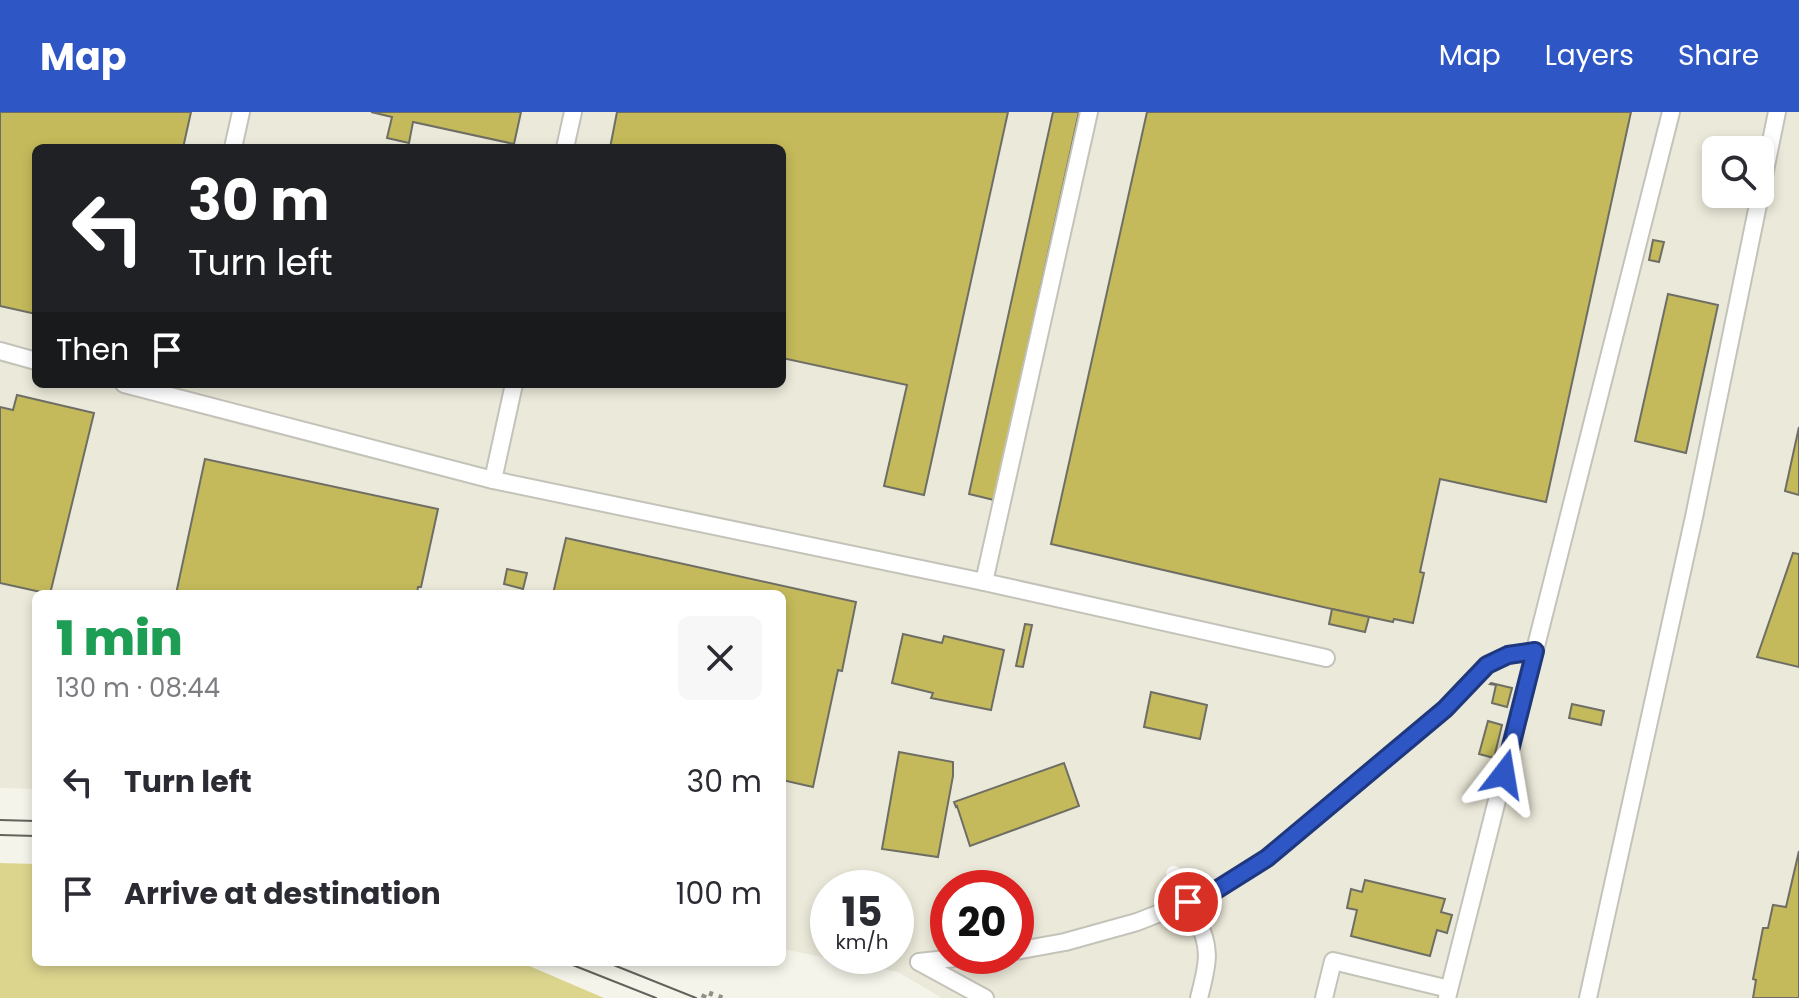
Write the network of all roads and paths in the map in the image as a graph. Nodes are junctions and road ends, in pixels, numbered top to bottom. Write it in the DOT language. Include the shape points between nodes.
graph roads {
  1 [pos="241,112"];
  2 [pos="573,112"];
  3 [pos="1089,112"];
  4 [pos="1671,112"];
  5 [pos="1777,112"];
  6 [pos="234,144"];
  7 [pos="566,144"];
  8 [pos="0,351"];
  9 [pos="32,360"];
  10 [pos="155,388"];
  11 [pos="513,388"];
  12 [pos="178,391"];
  13 [pos="493,480"];
  14 [pos="984,582"];
  15 [pos="1535,651"];
  16 [pos="1326,658"];
  17 [pos="1174,874"];
  18 [pos="1034,948"];
  19 [pos="930,961"];
  20 [pos="930,968"];
  21 [pos="941,974"];
  22 [pos="1448,993"];
  23 [pos="703,998"];
  24 [pos="723,998"];
  25 [pos="985,998"];
  26 [pos="1199,998"];
  27 [pos="1324,998"];
  28 [pos="1588,998"];
  1 -- 6 [label="lane"];
  2 -- 7 [label="lane"];
  3 -- 14 [label="lane"];
  4 -- 15 [label="lane"];
  5 -- 28 [label="lane"];
  8 -- 9 [label="lane"];
  10 -- 12 [label="lane"];
  11 -- 13 [label="lane"];
  12 -- 13 [label="lane"];
  13 -- 14 [label="lane"];
  14 -- 16 [label="lane"];
  15 -- 18 [label="lane" via="1487,665 1445,709 1267,858 1213,892 1137,922"];
  15 -- 22 [label="lane"];
  17 -- 26 [label="lane, bridge" via="1209,955"];
  19 -- 20 [label="lane" via="919,962"];
  21 -- 25 [label="lane"];
  22 -- 27 [label="lane" via="1333,961"];
  23 -- 24 [label="path" via="706,992"];
}
